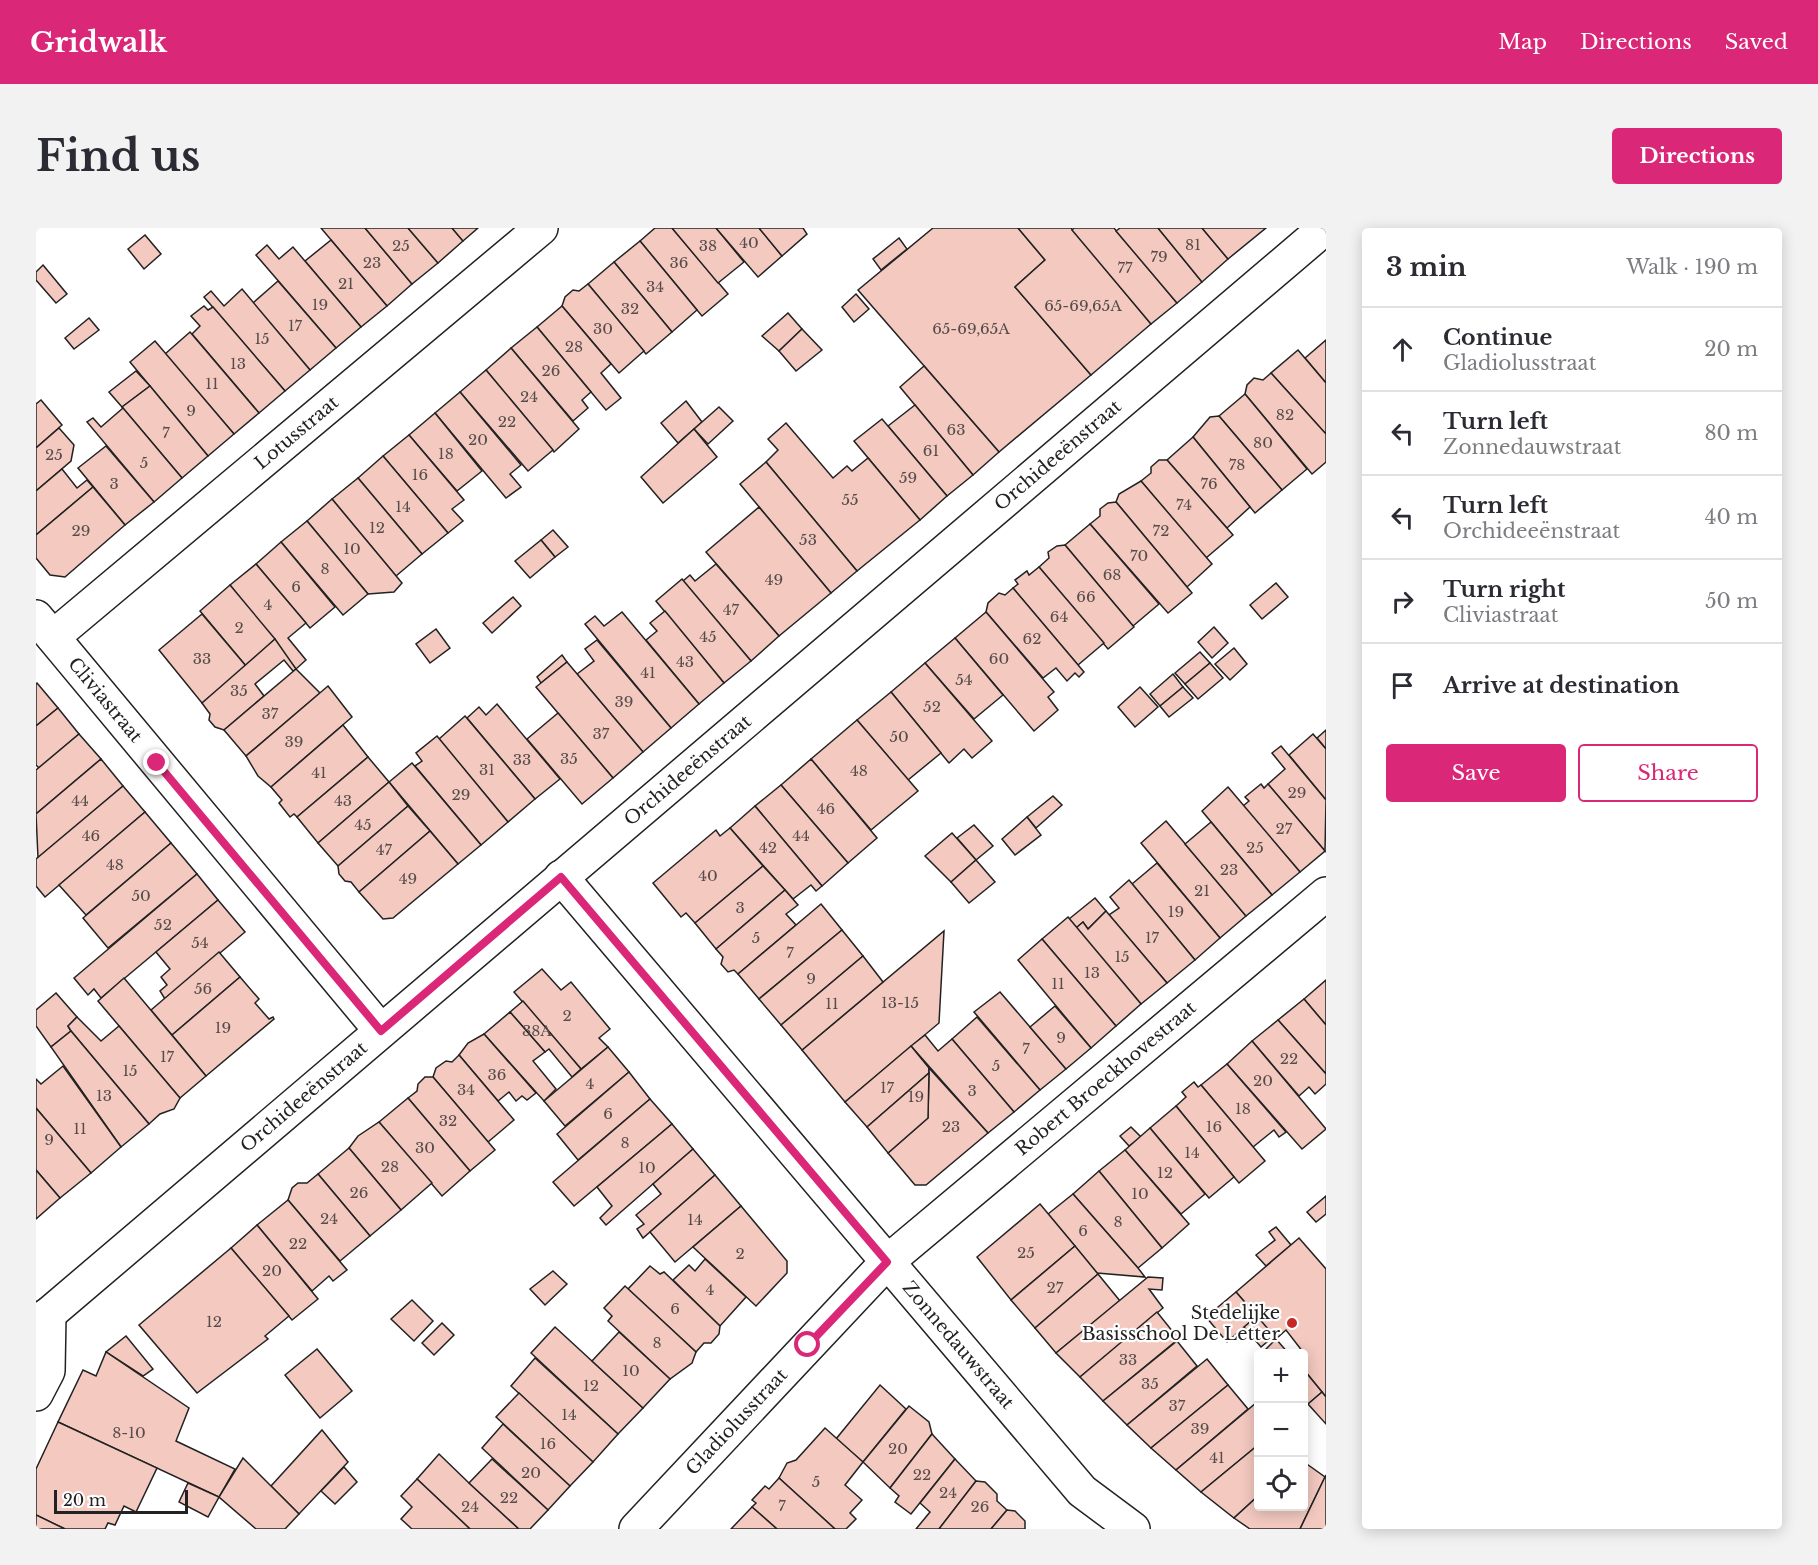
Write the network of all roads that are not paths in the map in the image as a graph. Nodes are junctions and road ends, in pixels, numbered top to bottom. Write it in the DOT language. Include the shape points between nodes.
graph roads {
  1 [pos="541,228"];
  2 [pos="1325,228"];
  3 [pos="44,627"];
  4 [pos="561,877"];
  5 [pos="1326,894"];
  6 [pos="381,1031"];
  7 [pos="887,1262"];
  8 [pos="43,1318"];
  9 [pos="36,1394"];
  10 [pos="636,1529"];
  11 [pos="1133,1529"];
  1 -- 3 [label="street, Lotusstraat"];
  2 -- 4 [label="street, Orchideeënstraat"];
  3 -- 6 [label="street, Cliviastraat"];
  4 -- 6 [label="street, Orchideeënstraat"];
  4 -- 7 [label="street, Zonnedauwstraat"];
  5 -- 7 [label="street, Robert Broeckhovestraat"];
  6 -- 8 [label="street, Orchideeënstraat"];
  7 -- 10 [label="street, Gladiolusstraat"];
  7 -- 11 [label="street, Zonnedauwstraat" via="1082,1491"];
  8 -- 9 [label="street, Orchideeënstraat" via="48,1371"];
}
